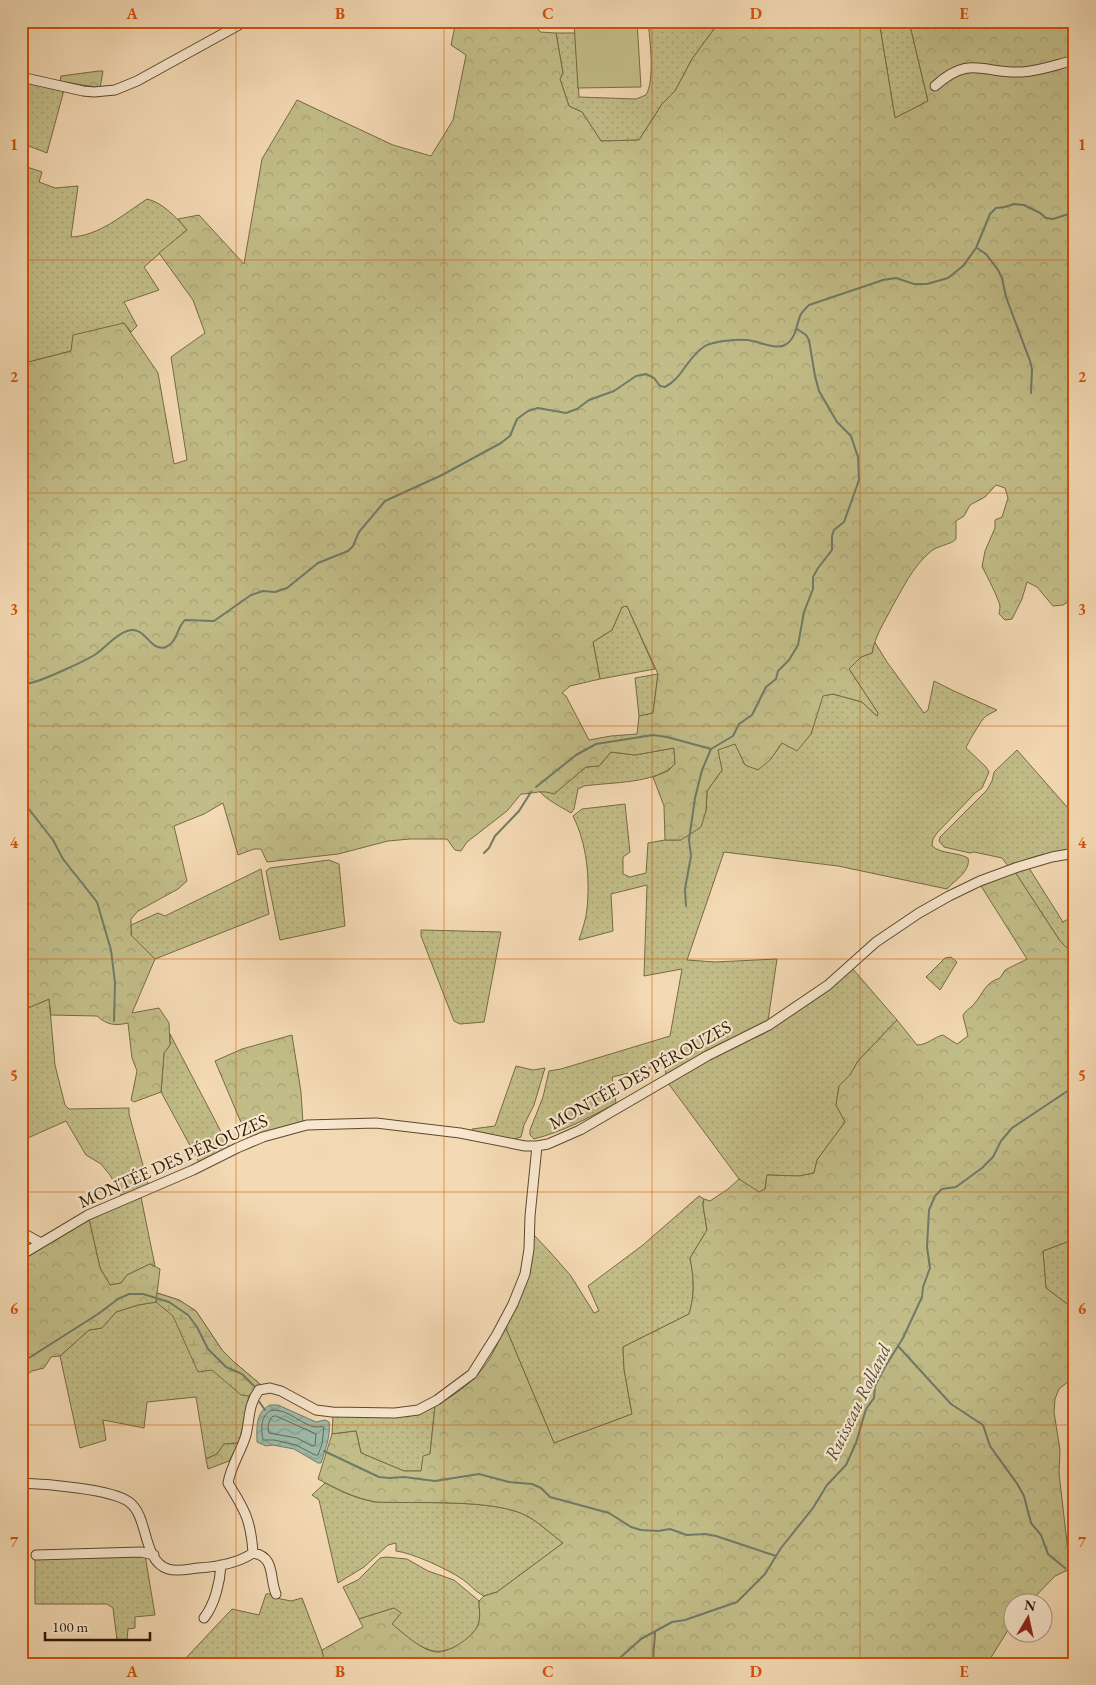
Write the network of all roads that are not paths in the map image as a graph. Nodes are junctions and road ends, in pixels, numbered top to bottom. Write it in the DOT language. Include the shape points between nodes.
graph roads {
  1 [pos="246,21"];
  2 [pos="1075,60"];
  3 [pos="21,77"];
  4 [pos="935,86"];
  5 [pos="1075,853"];
  6 [pos="537,1146"];
  7 [pos="21,1232"];
  8 [pos="41,1242"];
  9 [pos="21,1256"];
  10 [pos="21,1483"];
  11 [pos="147,1543"];
  12 [pos="140,1552"];
  13 [pos="253,1553"];
  14 [pos="36,1555"];
  15 [pos="154,1555"];
  16 [pos="221,1565"];
  17 [pos="276,1594"];
  18 [pos="204,1618"];
  1 -- 3 [label="street" via="137,81 114,90 83,91"];
  2 -- 4 [label="street" via="1022,72 967,67"];
  5 -- 6 [label="street, MONTÉE DES PÉROUZES" via="1018,866 948,896 876,942 828,985 769,1025 707,1056 580,1130"];
  6 -- 8 [label="street, MONTÉE DES PÉROUZES" via="376,1123 307,1125 237,1148 88,1215"];
  6 -- 13 [label="street" via="525,1274 513,1304 472,1374 424,1407 395,1413 316,1410 270,1388 259,1390 252,1399 246,1433 230,1470 228,1483 245,1509"];
  7 -- 8 [label="street"];
  8 -- 9 [label="street, MONTÉE DES PÉROUZES"];
  10 -- 11 [label="street" via="106,1492 128,1500 140,1516"];
  11 -- 12 [label="street"];
  11 -- 15 [label="street"];
  12 -- 14 [label="street"];
  12 -- 15 [label="street"];
  13 -- 16 [label="street"];
  13 -- 17 [label="street" via="268,1561"];
  15 -- 16 [label="street" via="164,1567 172,1570"];
  16 -- 18 [label="street" via="211,1608"];
}
